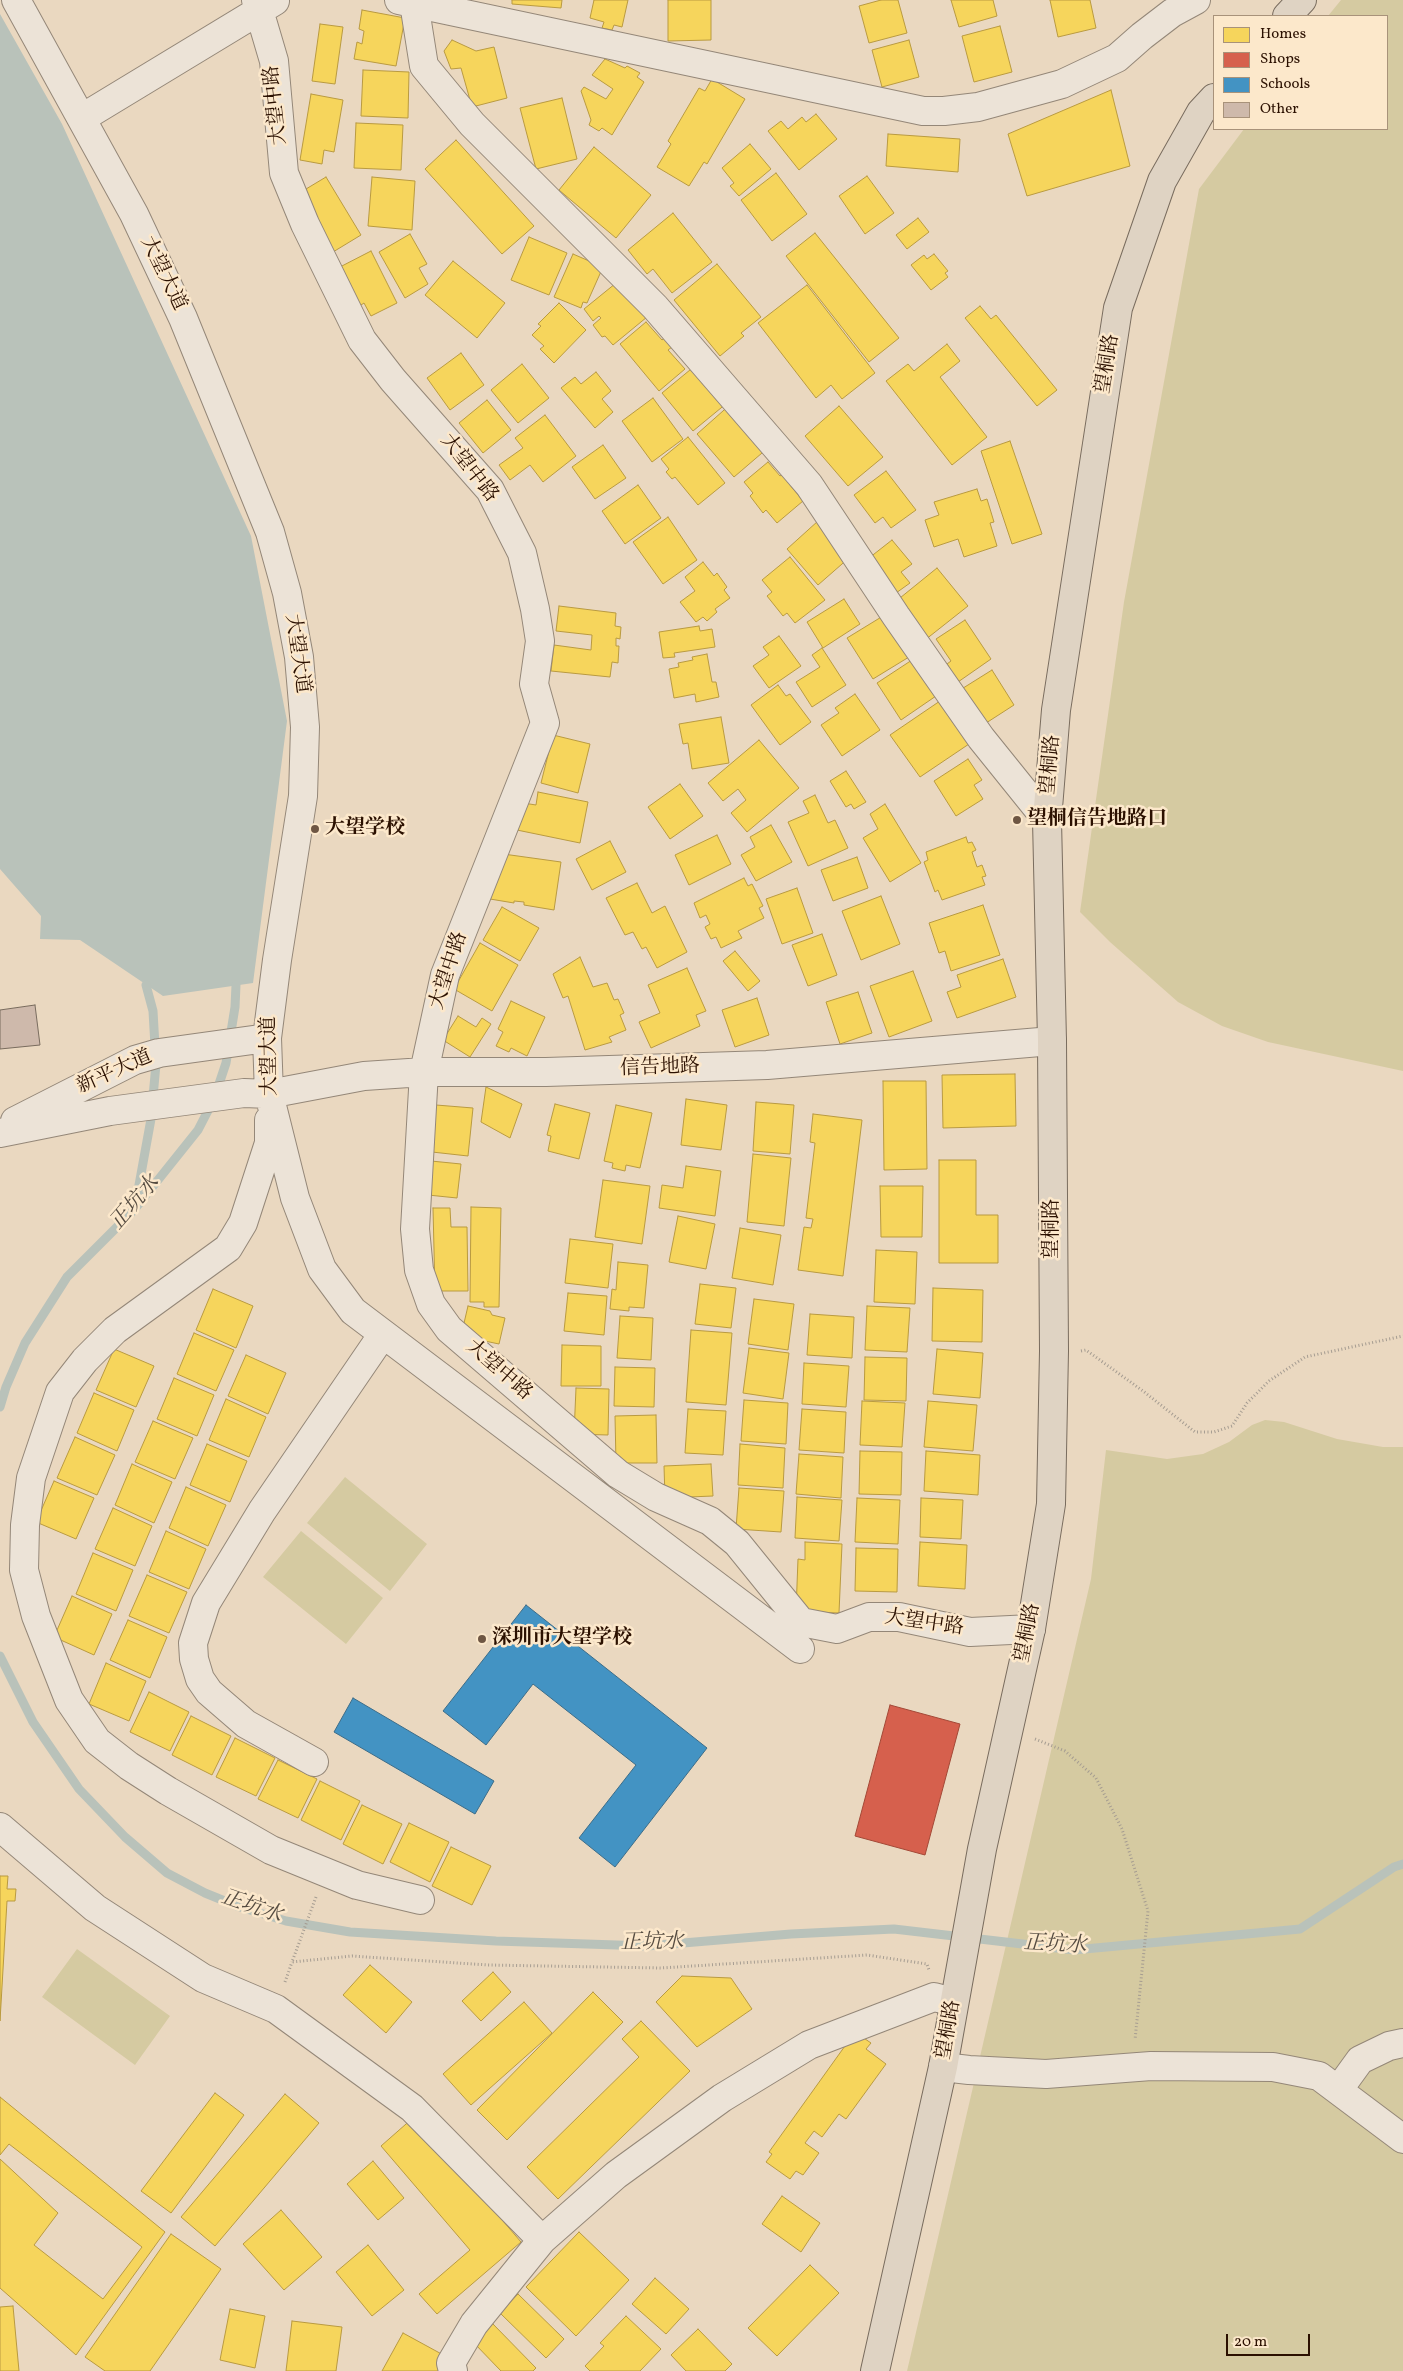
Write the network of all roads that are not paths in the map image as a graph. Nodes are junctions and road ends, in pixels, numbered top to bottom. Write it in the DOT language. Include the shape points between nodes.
graph roads {
  1 [pos="16,0"];
  2 [pos="1196,0"];
  3 [pos="1302,0"];
  4 [pos="406,2"];
  5 [pos="264,3"];
  6 [pos="1288,15"];
  7 [pos="1213,99"];
  8 [pos="82,118"];
  9 [pos="1047,820"];
  10 [pos="255,1040"];
  11 [pos="1052,1041"];
  12 [pos="424,1072"];
  13 [pos="256,1093"];
  14 [pos="0,1131"];
  15 [pos="383,1334"];
  16 [pos="1031,1629"];
  17 [pos="800,1649"];
  18 [pos="314,1762"];
  19 [pos="0,1827"];
  20 [pos="420,1900"];
  21 [pos="944,2000"];
  22 [pos="1403,2043"];
  23 [pos="943,2067"];
  24 [pos="1338,2089"];
  25 [pos="1403,2139"];
  26 [pos="542,2240"];
  27 [pos="452,2371"];
  28 [pos="875,2371"];
  1 -- 8 [label="street, 大望大道"];
  2 -- 4 [label="street" via="1172,13 1118,58 1062,84 978,107 944,111 923,111"];
  3 -- 6 [label="main road"];
  4 -- 9 [label="street" via="424,66 472,124 655,307 809,485 981,738"];
  5 -- 8 [label="street"];
  5 -- 12 [label="street, 大望中路" via="274,61 284,173 305,224 362,340 490,490 522,553 540,641 534,684 545,723 445,975"];
  7 -- 9 [label="main road, 望桐路" via="1201,112 1162,180 1118,308 1056,710"];
  8 -- 10 [label="street, 大望大道" via="134,214 184,318 270,532 287,593 299,658 305,727 303,796 277,960"];
  9 -- 11 [label="main road, 望桐路"];
  10 -- 13 [label="street, 大望大道"];
  10 -- 14 [label="street, 新平大道" via="160,1053 135,1060"];
  11 -- 12 [label="street, 信告地路" via="768,1065"];
  11 -- 16 [label="main road, 望桐路" via="1054,1351 1050,1504"];
  12 -- 13 [label="street, 信告地路" via="364,1076"];
  12 -- 16 [label="street, 大望中路" via="415,1229 419,1270 431,1304 449,1329 618,1474 656,1497 710,1521 737,1543 801,1622 837,1629 869,1617 899,1617 970,1632"];
  13 -- 14 [label="street, 新平大道" via="110,1111"];
  13 -- 15 [label="street, 大望大道" via="322,1269 353,1311"];
  13 -- 20 [label="street" via="269,1143 243,1223 228,1248 115,1330 85,1360 60,1392 30,1478 24,1524 24,1570 36,1616 65,1692 97,1740 129,1766 176,1796 271,1850 357,1885"];
  15 -- 17 [label="street, 大望大道"];
  15 -- 18 [label="street" via="257,1520 206,1603 193,1643 200,1679 209,1692 246,1724"];
  16 -- 21 [label="main road, 望桐路" via="982,1850 959,1974"];
  19 -- 26 [label="street" via="95,1908 203,1978 276,2009 412,2108"];
  21 -- 23 [label="main road, 望桐路"];
  21 -- 26 [label="street" via="809,2045 722,2098 616,2175"];
  22 -- 24 [label="street" via="1388,2046 1360,2060"];
  23 -- 24 [label="street" via="1046,2074 1132,2068 1273,2067 1319,2076"];
  23 -- 28 [label="main road, 望桐路"];
  24 -- 25 [label="street"];
  26 -- 27 [label="street" via="474,2324 452,2363"];
}
